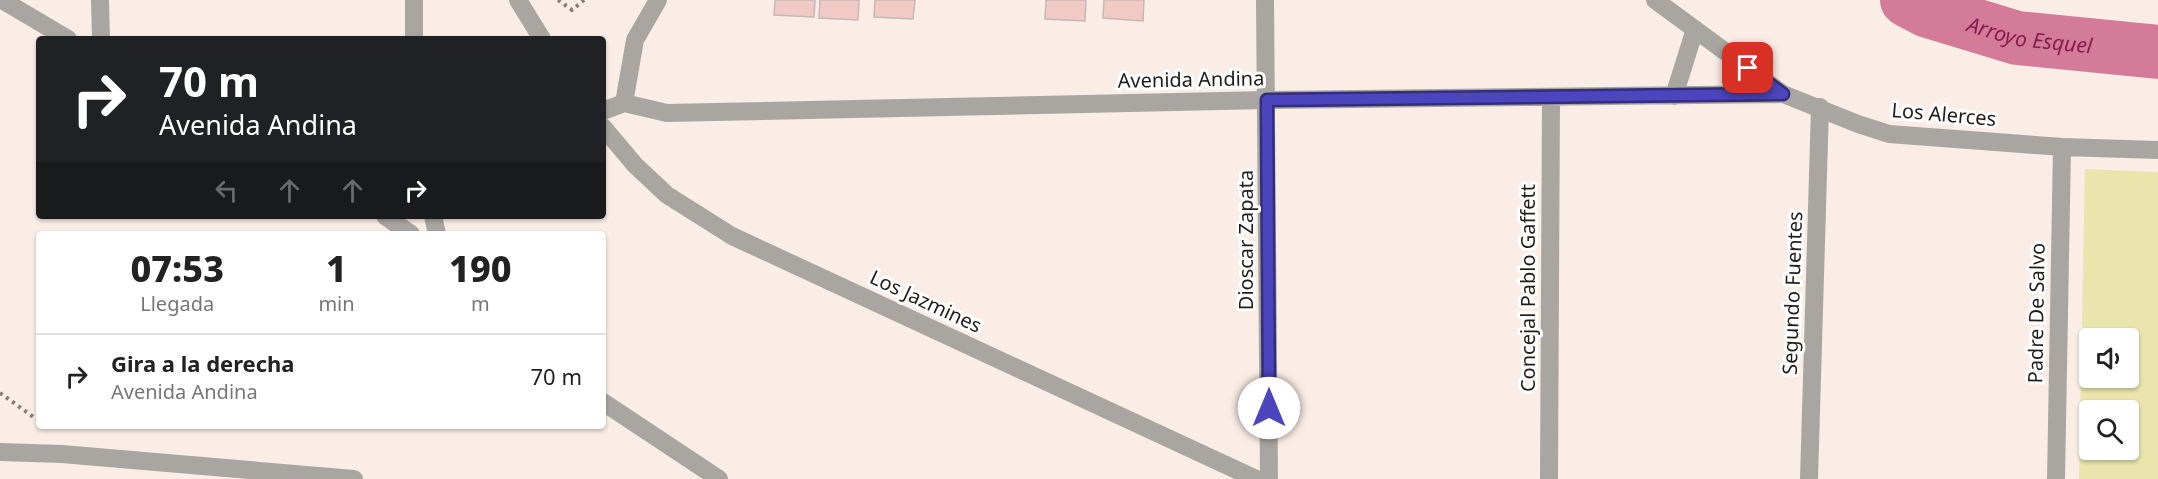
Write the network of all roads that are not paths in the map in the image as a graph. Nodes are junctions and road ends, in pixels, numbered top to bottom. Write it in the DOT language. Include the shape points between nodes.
graph roads {
  1 [pos="2,0"];
  2 [pos="100,0"];
  3 [pos="414,0"];
  4 [pos="518,0"];
  5 [pos="658,0"];
  6 [pos="1265,0"];
  7 [pos="1655,0"];
  8 [pos="1695,29"];
  9 [pos="63,36"];
  10 [pos="101,36"];
  11 [pos="414,36"];
  12 [pos="540,36"];
  13 [pos="1783,94"];
  14 [pos="1674,96"];
  15 [pos="1551,97"];
  16 [pos="1267,100"];
  17 [pos="624,103"];
  18 [pos="1820,107"];
  19 [pos="606,110"];
  20 [pos="606,131"];
  21 [pos="2062,147"];
  22 [pos="2158,150"];
  23 [pos="390,219"];
  24 [pos="407,231"];
  25 [pos="606,404"];
  26 [pos="0,452"];
  27 [pos="1814,476"];
  28 [pos="354,479"];
  29 [pos="719,479"];
  30 [pos="1256,479"];
  31 [pos="1269,479"];
  32 [pos="1549,479"];
  33 [pos="2055,479"];
  1 -- 9 [label="street"];
  2 -- 10 [label="street"];
  3 -- 11 [label="street"];
  4 -- 12 [label="street"];
  5 -- 17 [label="street" via="635,40"];
  6 -- 16 [label="street, Dioscar Zapata"];
  7 -- 8 [label="street, Los Alerces"];
  8 -- 13 [label="street, Los Alerces"];
  8 -- 14 [label="street"];
  13 -- 14 [label="street, Avenida Andina"];
  13 -- 18 [label="street, Los Alerces"];
  14 -- 15 [label="street, Avenida Andina"];
  15 -- 16 [label="street, Avenida Andina"];
  15 -- 32 [label="street, Concejal Pablo Gaffett"];
  16 -- 17 [label="street, Avenida Andina" via="667,113"];
  16 -- 31 [label="street, Dioscar Zapata"];
  17 -- 19 [label="street"];
  18 -- 21 [label="street, Los Alerces" via="1889,134"];
  18 -- 27 [label="street, Segundo Fuentes"];
  20 -- 30 [label="street, Los Jazmines" via="668,195 732,237"];
  21 -- 22 [label="street, Los Alerces"];
  21 -- 33 [label="street, Padre De Salvo"];
  23 -- 24 [label="street"];
  25 -- 29 [label="street"];
  26 -- 28 [label="street"];
}
